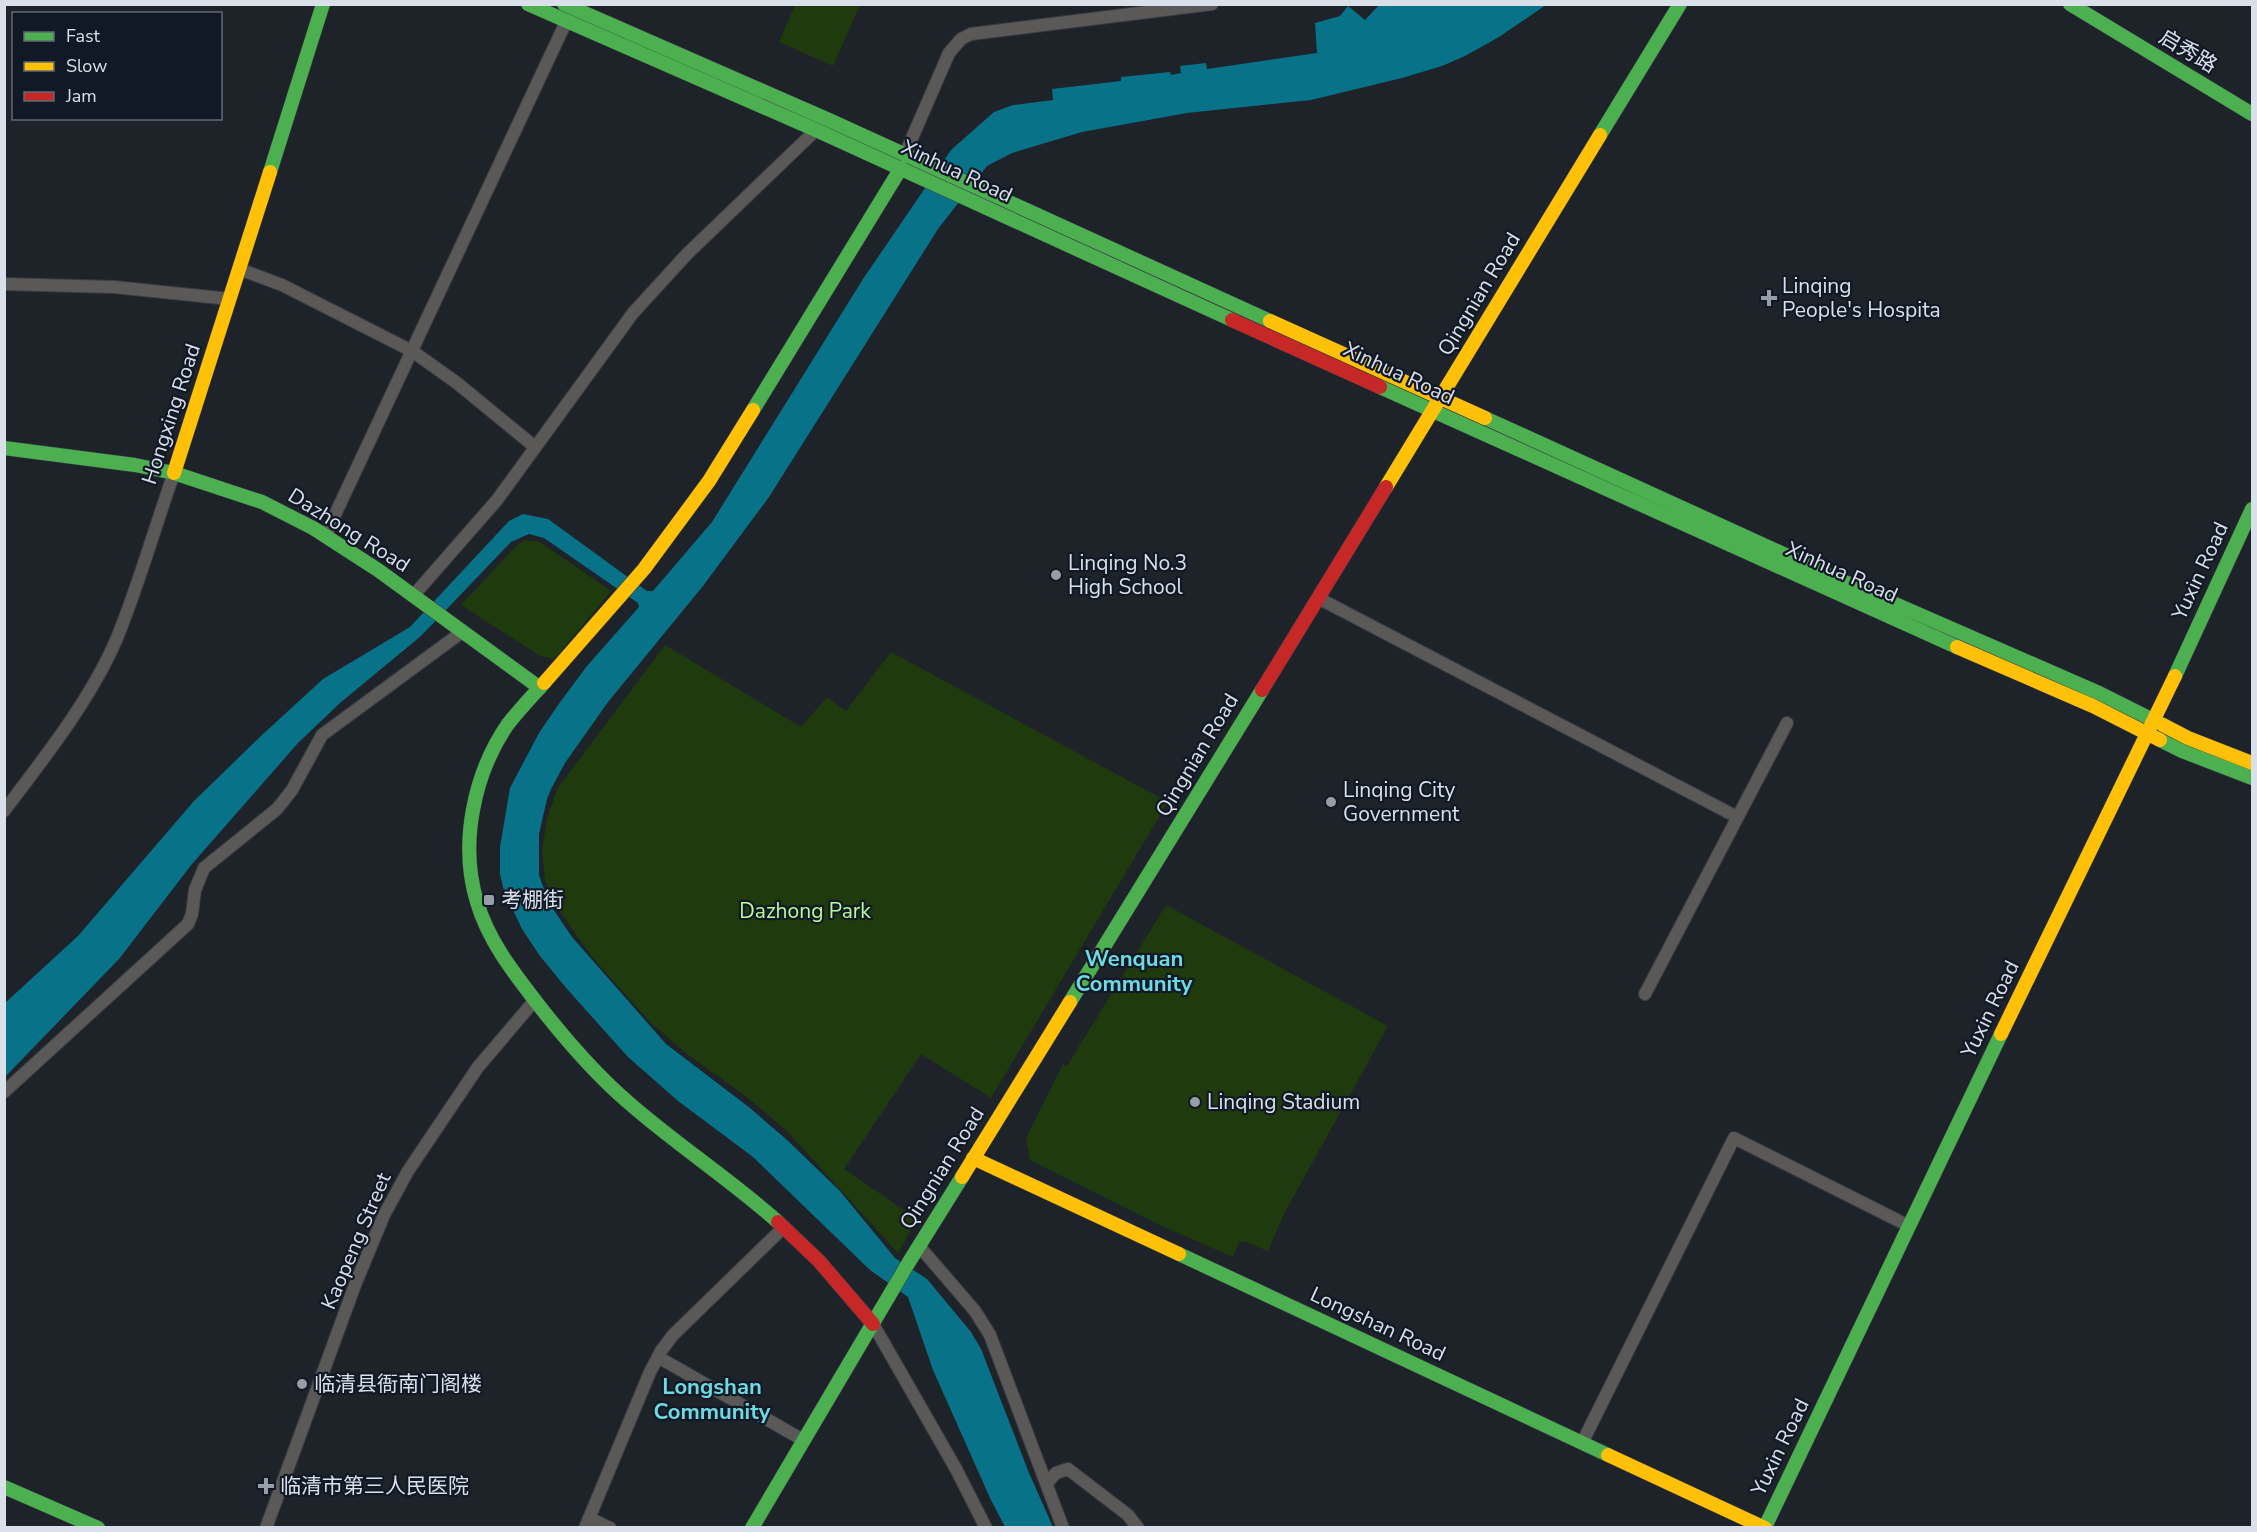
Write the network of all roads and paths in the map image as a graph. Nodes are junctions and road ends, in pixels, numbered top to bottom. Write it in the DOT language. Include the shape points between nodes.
graph roads {
  1 [pos="323,4"];
  2 [pos="528,4"];
  3 [pos="564,4"];
  4 [pos="1212,4"];
  5 [pos="1680,4"];
  6 [pos="2070,4"];
  7 [pos="566,22"];
  8 [pos="2253,114"];
  9 [pos="816,130"];
  10 [pos="910,165"];
  11 [pos="239,269"];
  12 [pos="4,284"];
  13 [pos="230,299"];
  14 [pos="412,351"];
  15 [pos="1436,405"];
  16 [pos="536,447"];
  17 [pos="4,448"];
  18 [pos="174,473"];
  19 [pos="2253,509"];
  20 [pos="326,536"];
  21 [pos="413,596"];
  22 [pos="1318,598"];
  23 [pos="462,632"];
  24 [pos="540,688"];
  25 [pos="1787,723"];
  26 [pos="2151,727"];
  27 [pos="2253,763"];
  28 [pos="2253,778"];
  29 [pos="4,811"];
  30 [pos="1737,817"];
  31 [pos="1645,994"];
  32 [pos="535,1000"];
  33 [pos="4,1092"];
  34 [pos="973,1158"];
  35 [pos="1909,1226"];
  36 [pos="784,1227"];
  37 [pos="919,1246"];
  38 [pos="873,1324"];
  39 [pos="658,1357"];
  40 [pos="803,1440"];
  41 [pos="1582,1443"];
  42 [pos="1047,1483"];
  43 [pos="4,1487"];
  44 [pos="587,1522"];
  45 [pos="98,1527"];
  46 [pos="266,1527"];
  47 [pos="609,1527"];
  48 [pos="752,1527"];
  49 [pos="986,1527"];
  50 [pos="1064,1527"];
  51 [pos="1138,1527"];
  52 [pos="1765,1527"];
  1 -- 11 [label="street, Hongxing Road"];
  2 -- 7 [label="street, Xinhua Road"];
  3 -- 10 [label="street, Xinhua Road"];
  4 -- 10 [label="street" via="972,34 961,39 949,53"];
  5 -- 15 [label="street, Qingnian Road"];
  6 -- 8 [label="street, 启秀路"];
  7 -- 9 [label="street, Xinhua Road"];
  7 -- 14 [label="street"];
  9 -- 10 [label="street, Xinhua Road"];
  9 -- 16 [label="street" via="687,254 633,313"];
  10 -- 15 [label="street, Xinhua Road"];
  10 -- 24 [label="street" via="709,481 644,569"];
  11 -- 13 [label="street, Hongxing Road"];
  11 -- 14 [label="street" via="282,285"];
  12 -- 13 [label="street" via="114,287"];
  13 -- 18 [label="street, Hongxing Road"];
  14 -- 16 [label="street"];
  14 -- 20 [label="street"];
  15 -- 22 [label="street, Qingnian Road"];
  15 -- 26 [label="street, Xinhua Road" via="1828,590 2093,706"];
  16 -- 21 [label="street" via="497,500"];
  17 -- 18 [label="street, Dazhong Road"];
  18 -- 20 [label="street, Dazhong Road" via="262,501"];
  18 -- 29 [label="street, Hongxing Road" via="128,608 97,677 42,762"];
  19 -- 26 [label="street, Yuxin Road"];
  20 -- 21 [label="street, Dazhong Road"];
  21 -- 23 [label="street, Dazhong Road"];
  22 -- 30 [label="street"];
  22 -- 34 [label="street, Qingnian Road"];
  23 -- 24 [label="street, Dazhong Road"];
  23 -- 33 [label="street" via="322,735 292,790 277,808 204,868 188,924"];
  24 -- 32 [label="street" via="498,739 484,772 473,812 470,856 471,881 485,925 503,959"];
  25 -- 30 [label="street"];
  26 -- 27 [label="street, Xinhua Road"];
  26 -- 28 [label="street, Xinhua Road" via="2182,751"];
  26 -- 35 [label="street, Yuxin Road"];
  30 -- 31 [label="street"];
  32 -- 36 [label="street" via="560,1032 629,1103"];
  32 -- 46 [label="street, Kaopeng Street" via="478,1067 408,1171 384,1215"];
  34 -- 37 [label="street, Qingnian Road"];
  34 -- 41 [label="street, Longshan Road"];
  35 -- 41 [label="street" via="1734,1138"];
  35 -- 52 [label="street, Yuxin Road"];
  36 -- 38 [label="street" via="836,1278"];
  36 -- 39 [label="street" via="673,1335"];
  37 -- 38 [label="street, Qingnian Road"];
  37 -- 42 [label="street" via="975,1311 990,1335"];
  38 -- 40 [label="street, Qingnian Road"];
  38 -- 49 [label="street"];
  39 -- 40 [label="street"];
  39 -- 44 [label="street"];
  40 -- 48 [label="street, Qingnian Road"];
  41 -- 52 [label="street, Longshan Road"];
  42 -- 50 [label="street"];
  42 -- 51 [label="street" via="1056,1473 1068,1469"];
  43 -- 45 [label="street"];
  44 -- 47 [label="street"];
}
